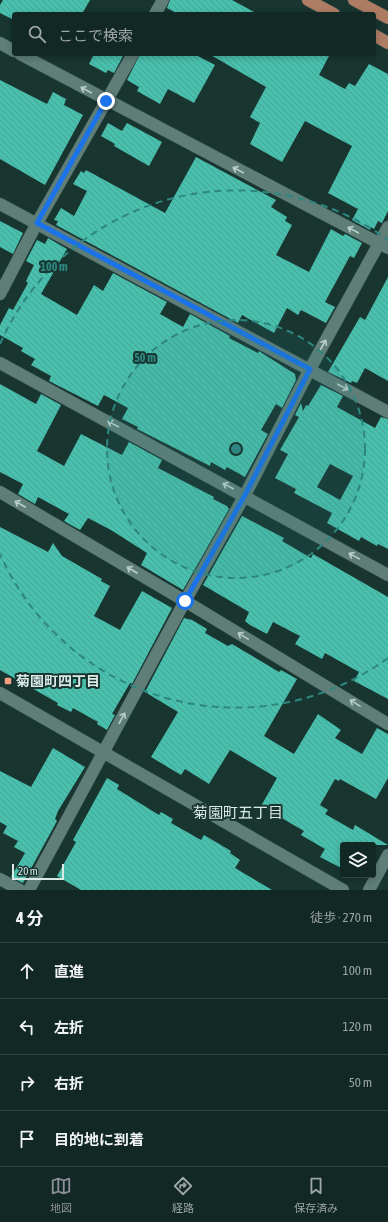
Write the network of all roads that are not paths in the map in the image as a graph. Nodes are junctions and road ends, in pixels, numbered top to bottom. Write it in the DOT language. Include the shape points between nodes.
graph roads {
  1 [pos="163,0"];
  2 [pos="308,0"];
  3 [pos="354,0"];
  4 [pos="156,12"];
  5 [pos="330,12"];
  6 [pos="388,18"];
  7 [pos="376,36"];
  8 [pos="0,43"];
  9 [pos="388,43"];
  10 [pos="12,50"];
  11 [pos="24,56"];
  12 [pos="132,56"];
  13 [pos="106,101"];
  14 [pos="0,204"];
  15 [pos="37,223"];
  16 [pos="388,227"];
  17 [pos="384,245"];
  18 [pos="0,294"];
  19 [pos="0,363"];
  20 [pos="310,369"];
  21 [pos="388,412"];
  22 [pos="0,492"];
  23 [pos="245,495"];
  24 [pos="388,575"];
  25 [pos="185,601"];
  26 [pos="0,693"];
  27 [pos="388,724"];
  28 [pos="104,752"];
  29 [pos="388,855"];
  30 [pos="0,879"];
  31 [pos="20,890"];
  32 [pos="29,890"];
  33 [pos="343,890"];
  34 [pos="369,890"];
  1 -- 4 [label="street"];
  2 -- 5 [label="main road"];
  3 -- 6 [label="main road"];
  7 -- 9 [label="main road"];
  8 -- 10 [label="street"];
  13 -- 11 [label="street, one-way"];
  12 -- 13 [label="street"];
  13 -- 15 [label="street"];
  17 -- 13 [label="street, one-way"];
  14 -- 15 [label="street"];
  15 -- 18 [label="street"];
  15 -- 20 [label="street"];
  16 -- 17 [label="street"];
  20 -- 17 [label="street, one-way"];
  23 -- 19 [label="street, one-way"];
  20 -- 21 [label="street, one-way"];
  20 -- 23 [label="street"];
  25 -- 22 [label="street, one-way"];
  24 -- 23 [label="street, one-way"];
  23 -- 25 [label="street"];
  27 -- 25 [label="street, one-way"];
  28 -- 25 [label="street, one-way"];
  26 -- 28 [label="street"];
  28 -- 32 [label="street"];
  28 -- 33 [label="street"];
  29 -- 34 [label="street"];
  30 -- 31 [label="street"];
}
